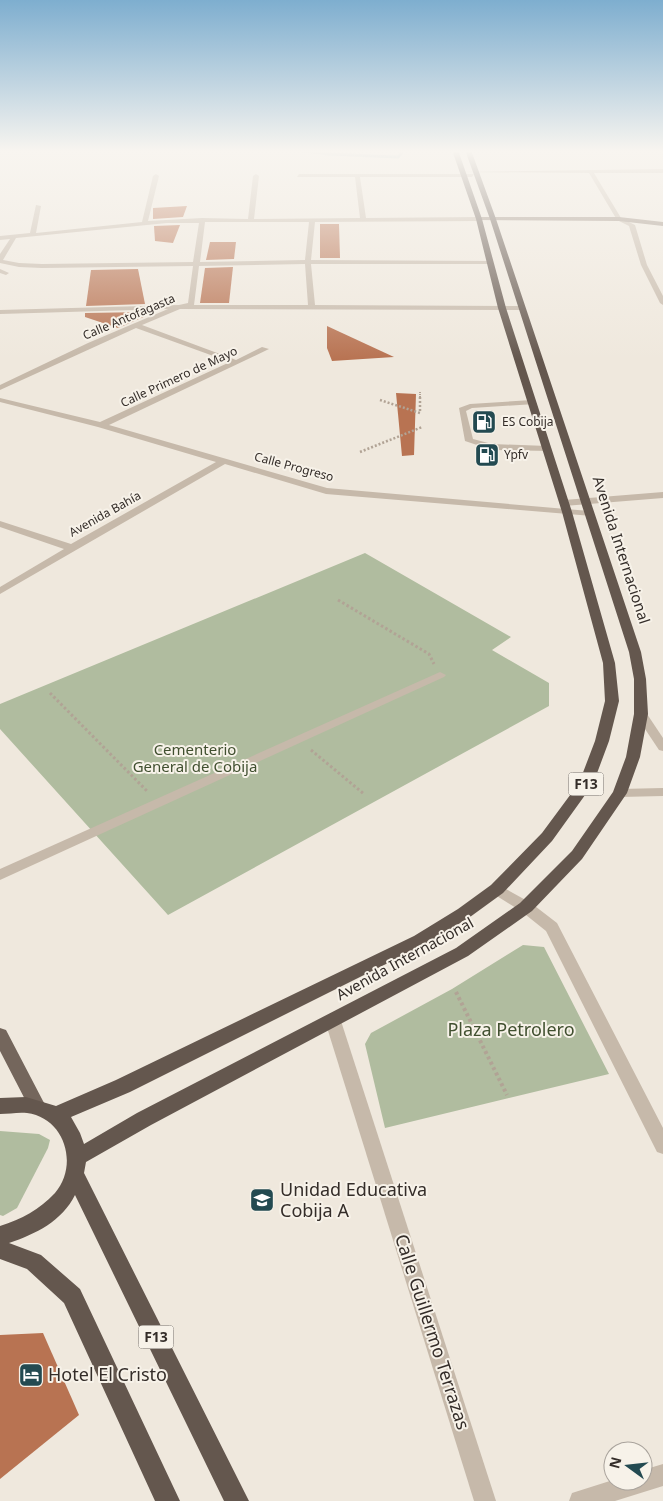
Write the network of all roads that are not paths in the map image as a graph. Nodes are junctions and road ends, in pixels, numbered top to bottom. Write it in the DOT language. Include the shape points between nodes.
graph roads {
  1 [pos="35,220"];
  2 [pos="201,220"];
  3 [pos="202,220"];
  4 [pos="312,220"];
  5 [pos="479,220"];
  6 [pos="493,220"];
  7 [pos="622,220"];
  8 [pos="629,220"];
  9 [pos="146,222"];
  10 [pos="663,224"];
  11 [pos="33,234"];
  12 [pos="14,237"];
  13 [pos="0,238"];
  14 [pos="0,260"];
  15 [pos="308,262"];
  16 [pos="491,262"];
  17 [pos="195,263"];
  18 [pos="663,303"];
  19 [pos="179,308"];
  20 [pos="312,308"];
  21 [pos="502,308"];
  22 [pos="521,308"];
  23 [pos="0,312"];
  24 [pos="138,326"];
  25 [pos="265,349"];
  26 [pos="236,362"];
  27 [pos="0,388"];
  28 [pos="0,400"];
  29 [pos="532,402"];
  30 [pos="101,425"];
  31 [pos="547,449"];
  32 [pos="224,461"];
  33 [pos="663,495"];
  34 [pos="585,501"];
  35 [pos="565,507"];
  36 [pos="589,514"];
  37 [pos="0,524"];
  38 [pos="72,548"];
  39 [pos="0,592"];
  40 [pos="440,675"];
  41 [pos="641,714"];
  42 [pos="663,747"];
  43 [pos="663,792"];
  44 [pos="620,793"];
  45 [pos="0,875"];
  46 [pos="497,889"];
  47 [pos="526,907"];
  48 [pos="333,1021"];
  49 [pos="0,1035"];
  50 [pos="0,1106"];
  51 [pos="37,1106"];
  52 [pos="56,1115"];
  53 [pos="663,1146"];
  54 [pos="76,1166"];
  55 [pos="0,1236"];
  56 [pos="0,1249"];
  57 [pos="663,1475"];
  58 [pos="168,1501"];
  59 [pos="237,1501"];
  60 [pos="485,1501"];
  61 [pos="580,1501"];
  1 -- 11 [label="street"];
  2 -- 9 [label="street"];
  3 -- 17 [label="street, Calle Antofagasta"];
  4 -- 15 [label="street"];
  5 -- 16 [label="highway, Avenida Internacional / F13"];
  6 -- 22 [label="highway, Avenida Internacional / F13"];
  7 -- 18 [label="street" via="632,226 644,265"];
  8 -- 10 [label="main road"];
  9 -- 11 [label="street"];
  11 -- 12 [label="street"];
  12 -- 13 [label="street"];
  12 -- 14 [label="street"];
  14 -- 17 [label="street" via="19,266"];
  15 -- 16 [label="street"];
  15 -- 17 [label="street"];
  15 -- 20 [label="street"];
  16 -- 21 [label="highway, Avenida Internacional / F13"];
  17 -- 19 [label="street, Calle Antofagasta" via="191,304"];
  19 -- 20 [label="street"];
  19 -- 23 [label="street"];
  19 -- 24 [label="street, Calle Antofagasta"];
  20 -- 21 [label="street"];
  21 -- 22 [label="street"];
  21 -- 29 [label="highway, Avenida Internacional / F13"];
  22 -- 34 [label="highway, Avenida Internacional / F13"];
  24 -- 26 [label="street"];
  24 -- 27 [label="street, Calle Antofagasta"];
  25 -- 26 [label="street, Calle Primero de Mayo"];
  26 -- 30 [label="street, Calle Primero de Mayo"];
  28 -- 30 [label="street, Calle Progreso"];
  29 -- 31 [label="highway, Avenida Internacional / F13"];
  29 -- 31 [label="street" via="470,406 462,410 469,441 492,447"];
  30 -- 32 [label="street, Calle Progreso"];
  31 -- 35 [label="highway, Avenida Internacional / F13"];
  32 -- 35 [label="street, Calle Progreso" via="326,491"];
  32 -- 38 [label="street, Avenida Bahía"];
  33 -- 34 [label="street"];
  34 -- 35 [label="street"];
  34 -- 36 [label="highway, Avenida Internacional / F13"];
  35 -- 36 [label="street, Calle Progreso"];
  35 -- 46 [label="highway, Avenida Internacional / F13" via="609,663 612,701 586,784 547,837"];
  36 -- 41 [label="highway, Avenida Internacional / F13" via="635,652"];
  37 -- 38 [label="street"];
  38 -- 39 [label="street, Avenida Bahía"];
  40 -- 45 [label="street"];
  41 -- 42 [label="street"];
  41 -- 44 [label="highway, Avenida Internacional / F13" via="633,757"];
  43 -- 44 [label="street"];
  44 -- 47 [label="highway, Avenida Internacional / F13" via="577,855"];
  46 -- 47 [label="street"];
  46 -- 52 [label="highway, Avenida Internacional / F13" via="420,940 124,1086"];
  47 -- 48 [label="highway, Avenida Internacional / F13" via="462,952"];
  47 -- 53 [label="street" via="552,927"];
  48 -- 54 [label="highway, Avenida Internacional / F13" via="144,1119"];
  48 -- 60 [label="street, Calle Guillermo Terrazas"];
  49 -- 51 [label="main road"];
  50 -- 51 [label="highway, F13" via="14,1103"];
  51 -- 52 [label="highway, F13"];
  52 -- 54 [label="highway, F13" via="68,1126 75,1141"];
  54 -- 55 [label="highway" via="64,1196 46,1216 22,1230"];
  54 -- 59 [label="highway, F13"];
  56 -- 58 [label="highway" via="34,1262 72,1296"];
  57 -- 61 [label="street"];
}
